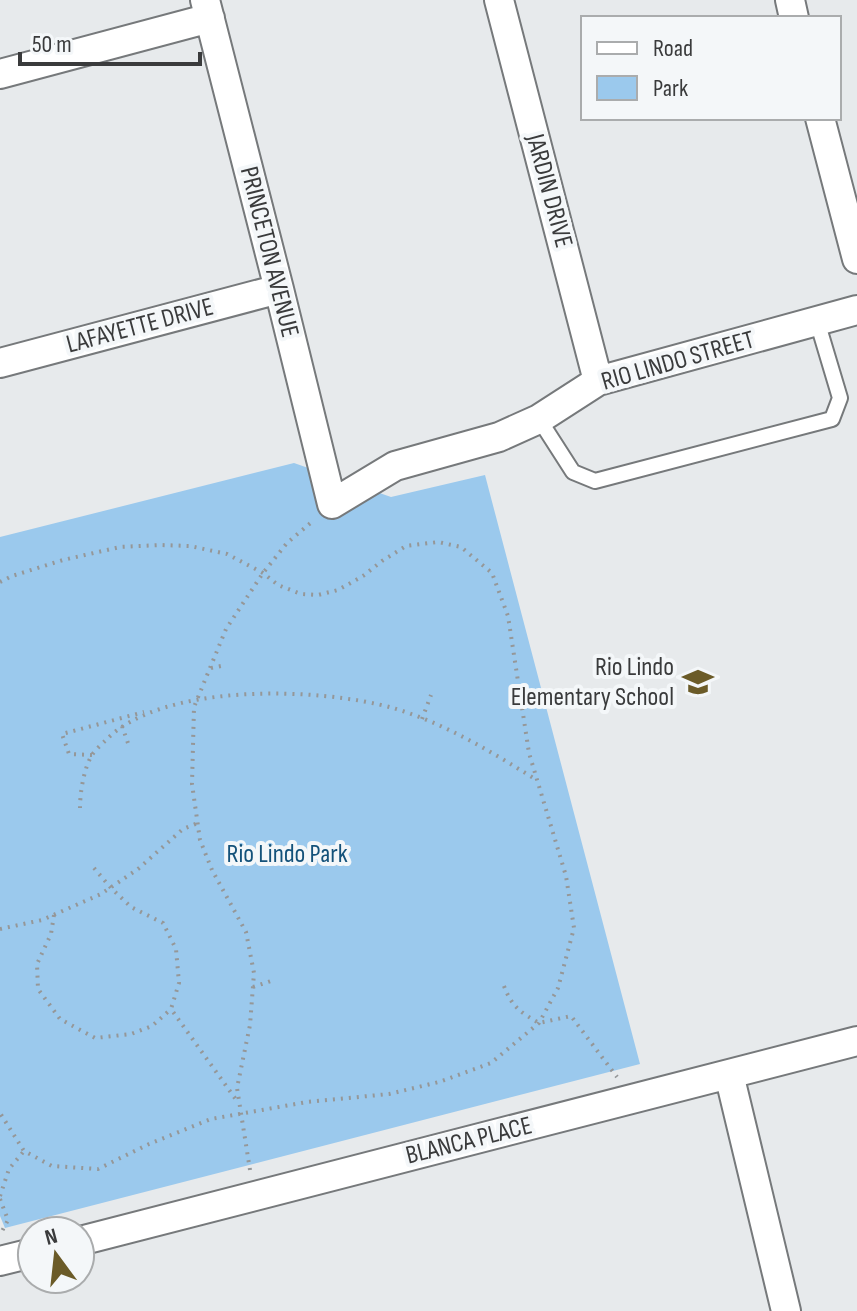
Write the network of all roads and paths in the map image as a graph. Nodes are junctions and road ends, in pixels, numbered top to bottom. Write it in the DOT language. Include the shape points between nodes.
graph roads {
  1 [pos="499,0"];
  2 [pos="207,9"];
  3 [pos="0,74"];
  4 [pos="821,120"];
  5 [pos="857,259"];
  6 [pos="279,289"];
  7 [pos="857,310"];
  8 [pos="817,321"];
  9 [pos="0,363"];
  10 [pos="598,381"];
  11 [pos="539,419"];
  12 [pos="332,504"];
  13 [pos="263,573"];
  14 [pos="0,582"];
  15 [pos="226,665"];
  16 [pos="211,668"];
  17 [pos="431,695"];
  18 [pos="197,701"];
  19 [pos="153,710"];
  20 [pos="422,719"];
  21 [pos="122,726"];
  22 [pos="129,746"];
  23 [pos="92,755"];
  24 [pos="537,780"];
  25 [pos="80,808"];
  26 [pos="198,823"];
  27 [pos="94,868"];
  28 [pos="111,888"];
  29 [pos="54,915"];
  30 [pos="0,929"];
  31 [pos="271,981"];
  32 [pos="504,986"];
  33 [pos="253,987"];
  34 [pos="171,1009"];
  35 [pos="539,1023"];
  36 [pos="857,1041"];
  37 [pos="729,1074"];
  38 [pos="631,1099"];
  39 [pos="239,1103"];
  40 [pos="0,1113"];
  41 [pos="240,1113"];
  42 [pos="24,1151"];
  43 [pos="256,1196"];
  44 [pos="0,1197"];
  45 [pos="0,1235"];
  46 [pos="96,1237"];
  47 [pos="786,1311"];
  1 -- 10 [label="street, JARDIN DRIVE"];
  2 -- 3 [label="street"];
  2 -- 6 [label="street, PRINCETON AVENUE"];
  4 -- 5 [label="street"];
  6 -- 9 [label="street, LAFAYETTE DRIVE"];
  6 -- 12 [label="street, PRINCETON AVENUE"];
  7 -- 8 [label="street, RIO LINDO STREET"];
  8 -- 10 [label="street, RIO LINDO STREET"];
  8 -- 11 [label="lane" via="840,398 832,419 595,481 573,472"];
  10 -- 11 [label="street, RIO LINDO STREET"];
  11 -- 12 [label="street, RIO LINDO STREET" via="499,437 395,466"];
  12 -- 13 [label="path" via="287,543"];
  13 -- 14 [label="path" via="227,554 160,545 120,547 63,560"];
  13 -- 16 [label="path" via="226,629"];
  13 -- 24 [label="path" via="278,585 318,595 338,590 406,546 438,542 461,547 492,573 508,616"];
  15 -- 16 [label="path"];
  16 -- 18 [label="path"];
  17 -- 20 [label="path"];
  18 -- 19 [label="path"];
  18 -- 20 [label="path" via="233,694 311,694"];
  18 -- 26 [label="path" via="192,784"];
  19 -- 21 [label="path"];
  19 -- 23 [label="path" via="62,734 69,754"];
  20 -- 24 [label="path"];
  21 -- 22 [label="path"];
  21 -- 23 [label="path"];
  23 -- 25 [label="path"];
  24 -- 35 [label="path" via="566,876 574,928 558,988"];
  26 -- 28 [label="path" via="183,829"];
  26 -- 33 [label="path" via="212,870 246,932"];
  27 -- 28 [label="path"];
  28 -- 29 [label="path"];
  28 -- 34 [label="path" via="131,907 163,923 176,949 179,983"];
  29 -- 30 [label="path"];
  29 -- 34 [label="path" via="37,964 38,989 60,1019 95,1038 152,1026"];
  31 -- 33 [label="path"];
  32 -- 35 [label="path" via="520,1012"];
  33 -- 39 [label="path"];
  34 -- 39 [label="path"];
  35 -- 38 [label="path" via="571,1016"];
  35 -- 41 [label="path" via="491,1063 439,1082 389,1094"];
  36 -- 37 [label="street, BLANCA PLACE"];
  37 -- 38 [label="street, BLANCA PLACE"];
  37 -- 47 [label="street"];
  38 -- 43 [label="street, BLANCA PLACE"];
  39 -- 41 [label="path"];
  40 -- 42 [label="path"];
  41 -- 42 [label="path" via="211,1119 98,1169 52,1166"];
  41 -- 43 [label="path"];
  42 -- 44 [label="path" via="9,1169"];
  43 -- 46 [label="street, BLANCA PLACE"];
  44 -- 45 [label="path" via="8,1220"];
}
